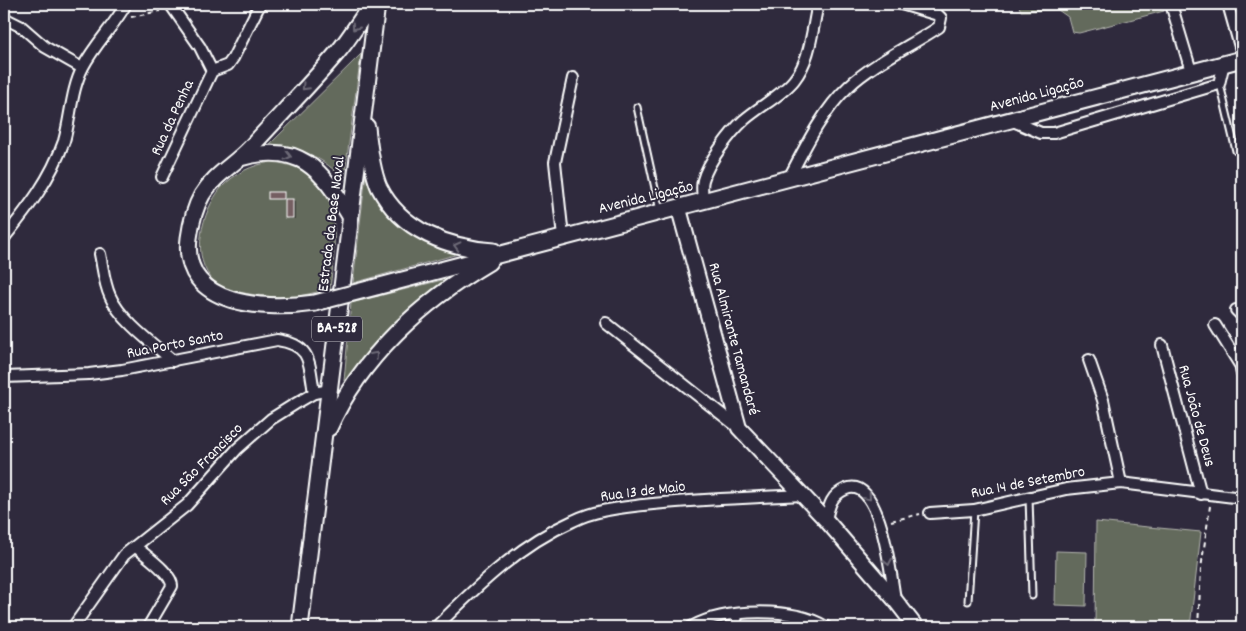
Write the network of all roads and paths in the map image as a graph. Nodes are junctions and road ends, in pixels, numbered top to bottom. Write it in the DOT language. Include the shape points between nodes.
graph roads {
  1 [pos="126,4"];
  2 [pos="260,4"];
  3 [pos="372,4"];
  4 [pos="377,4"];
  5 [pos="818,4"];
  6 [pos="901,4"];
  7 [pos="1171,4"];
  8 [pos="1228,4"];
  9 [pos="171,6"];
  10 [pos="4,18"];
  11 [pos="117,21"];
  12 [pos="1242,54"];
  13 [pos="1242,59"];
  14 [pos="1224,63"];
  15 [pos="82,68"];
  16 [pos="1191,71"];
  17 [pos="212,72"];
  18 [pos="572,78"];
  19 [pos="1220,84"];
  20 [pos="365,106"];
  21 [pos="637,107"];
  22 [pos="1013,120"];
  23 [pos="1236,152"];
  24 [pos="240,158"];
  25 [pos="162,176"];
  26 [pos="789,178"];
  27 [pos="703,202"];
  28 [pos="679,209"];
  29 [pos="660,212"];
  30 [pos="350,216"];
  31 [pos="563,237"];
  32 [pos="4,238"];
  33 [pos="506,252"];
  34 [pos="100,254"];
  35 [pos="606,323"];
  36 [pos="1215,325"];
  37 [pos="1162,345"];
  38 [pos="1089,360"];
  39 [pos="173,361"];
  40 [pos="1242,374"];
  41 [pos="4,377"];
  42 [pos="352,384"];
  43 [pos="331,385"];
  44 [pos="314,392"];
  45 [pos="739,428"];
  46 [pos="323,442"];
  47 [pos="1121,483"];
  48 [pos="802,495"];
  49 [pos="1206,495"];
  50 [pos="1029,496"];
  51 [pos="1242,498"];
  52 [pos="974,510"];
  53 [pos="930,512"];
  54 [pos="826,520"];
  55 [pos="880,524"];
  56 [pos="136,547"];
  57 [pos="1032,596"];
  58 [pos="895,600"];
  59 [pos="968,601"];
  60 [pos="737,615"];
  61 [pos="73,627"];
  62 [pos="148,627"];
  63 [pos="300,627"];
  64 [pos="436,627"];
  65 [pos="691,627"];
  66 [pos="735,627"];
  67 [pos="826,627"];
  68 [pos="916,627"];
  69 [pos="1198,627"];
  1 -- 11 [label="street"];
  2 -- 17 [label="street" via="233,58 228,65"];
  3 -- 24 [label="main road, Avenida Ligação, one-way" via="338,52"];
  4 -- 20 [label="main road, Estrada da Base Naval / BA-528"];
  5 -- 27 [label="street" via="800,71 794,81 730,135 705,174"];
  6 -- 26 [label="street" via="938,15 942,20 939,28 861,77 842,93"];
  7 -- 16 [label="street"];
  8 -- 12 [label="street"];
  9 -- 11 [label="path"];
  9 -- 17 [label="street" via="200,47"];
  10 -- 15 [label="street"];
  11 -- 15 [label="street"];
  13 -- 14 [label="main road, Avenida Ligação"];
  14 -- 16 [label="main road, Avenida Ligação"];
  14 -- 19 [label="street"];
  15 -- 32 [label="street" via="54,168"];
  16 -- 22 [label="main road, Avenida Ligação"];
  17 -- 25 [label="street, Rua da Penha"];
  18 -- 31 [label="street" via="555,162"];
  19 -- 22 [label="street" via="1054,133 1041,133"];
  19 -- 23 [label="lane"];
  20 -- 30 [label="main road, Estrada da Base Naval / BA-528"];
  33 -- 20 [label="main road, one-way" via="472,250 435,239 417,229 388,203 376,174"];
  21 -- 29 [label="lane"];
  22 -- 26 [label="main road, Avenida Ligação"];
  24 -- 30 [label="main road, Avenida Ligação, one-way" via="272,153 305,161 322,173"];
  24 -- 33 [label="main road, Avenida Ligação, bridge" via="220,173 203,194 196,207 188,246 191,267 203,284 214,292 246,304 286,307 314,303"];
  26 -- 27 [label="main road, Avenida Ligação"];
  27 -- 28 [label="main road, Avenida Ligação"];
  28 -- 29 [label="main road, Avenida Ligação"];
  28 -- 45 [label="main road, Rua Almirante Tamandaré"];
  29 -- 31 [label="main road, Avenida Ligação"];
  30 -- 43 [label="main road, Estrada da Base Naval / BA-528"];
  31 -- 33 [label="main road, Avenida Ligação"];
  42 -- 33 [label="main road, one-way" via="384,346 431,302"];
  34 -- 39 [label="street" via="113,302 139,332"];
  35 -- 45 [label="street"];
  36 -- 40 [label="street" via="1240,365"];
  37 -- 49 [label="street, Rua João de Deus"];
  38 -- 47 [label="street" via="1103,400"];
  39 -- 41 [label="street, Rua Porto Santo" via="89,374"];
  39 -- 44 [label="street, Rua Porto Santo" via="278,340 289,341 306,354"];
  42 -- 43 [label="main road"];
  42 -- 46 [label="main road"];
  43 -- 44 [label="street, Rua São Francisco"];
  43 -- 46 [label="main road, Estrada da Base Naval / BA-528"];
  44 -- 56 [label="street, Rua São Francisco" via="271,419 250,437 187,505"];
  45 -- 48 [label="main road, Rua Almirante Tamandaré"];
  46 -- 63 [label="main road, Estrada da Base Naval / BA-528"];
  47 -- 49 [label="street, Rua 14 de Setembro"];
  47 -- 50 [label="street, Rua 14 de Setembro"];
  48 -- 54 [label="main road, Rua Almirante Tamandaré"];
  48 -- 64 [label="street, Rua 13 de Maio" via="669,502 606,510 574,520 542,536 504,564"];
  49 -- 51 [label="street, Rua 14 de Setembro"];
  49 -- 69 [label="path"];
  50 -- 52 [label="street, Rua 14 de Setembro"];
  50 -- 57 [label="lane"];
  52 -- 53 [label="street, Rua 14 de Setembro"];
  52 -- 59 [label="lane"];
  53 -- 55 [label="path"];
  54 -- 55 [label="street, Rua Almirante Tamandaré, one-way" via="833,498 848,488 856,488 866,492"];
  54 -- 58 [label="main road, Rua Almirante Tamandaré"];
  55 -- 58 [label="street, Rua Almirante Tamandaré, one-way"];
  56 -- 61 [label="street, Rua São Francisco" via="116,565"];
  56 -- 62 [label="street" via="172,580 172,586"];
  58 -- 68 [label="main road, Rua Almirante Tamandaré"];
  60 -- 65 [label="street"];
  60 -- 66 [label="street"];
  60 -- 67 [label="street" via="782,613 808,618"];
}
